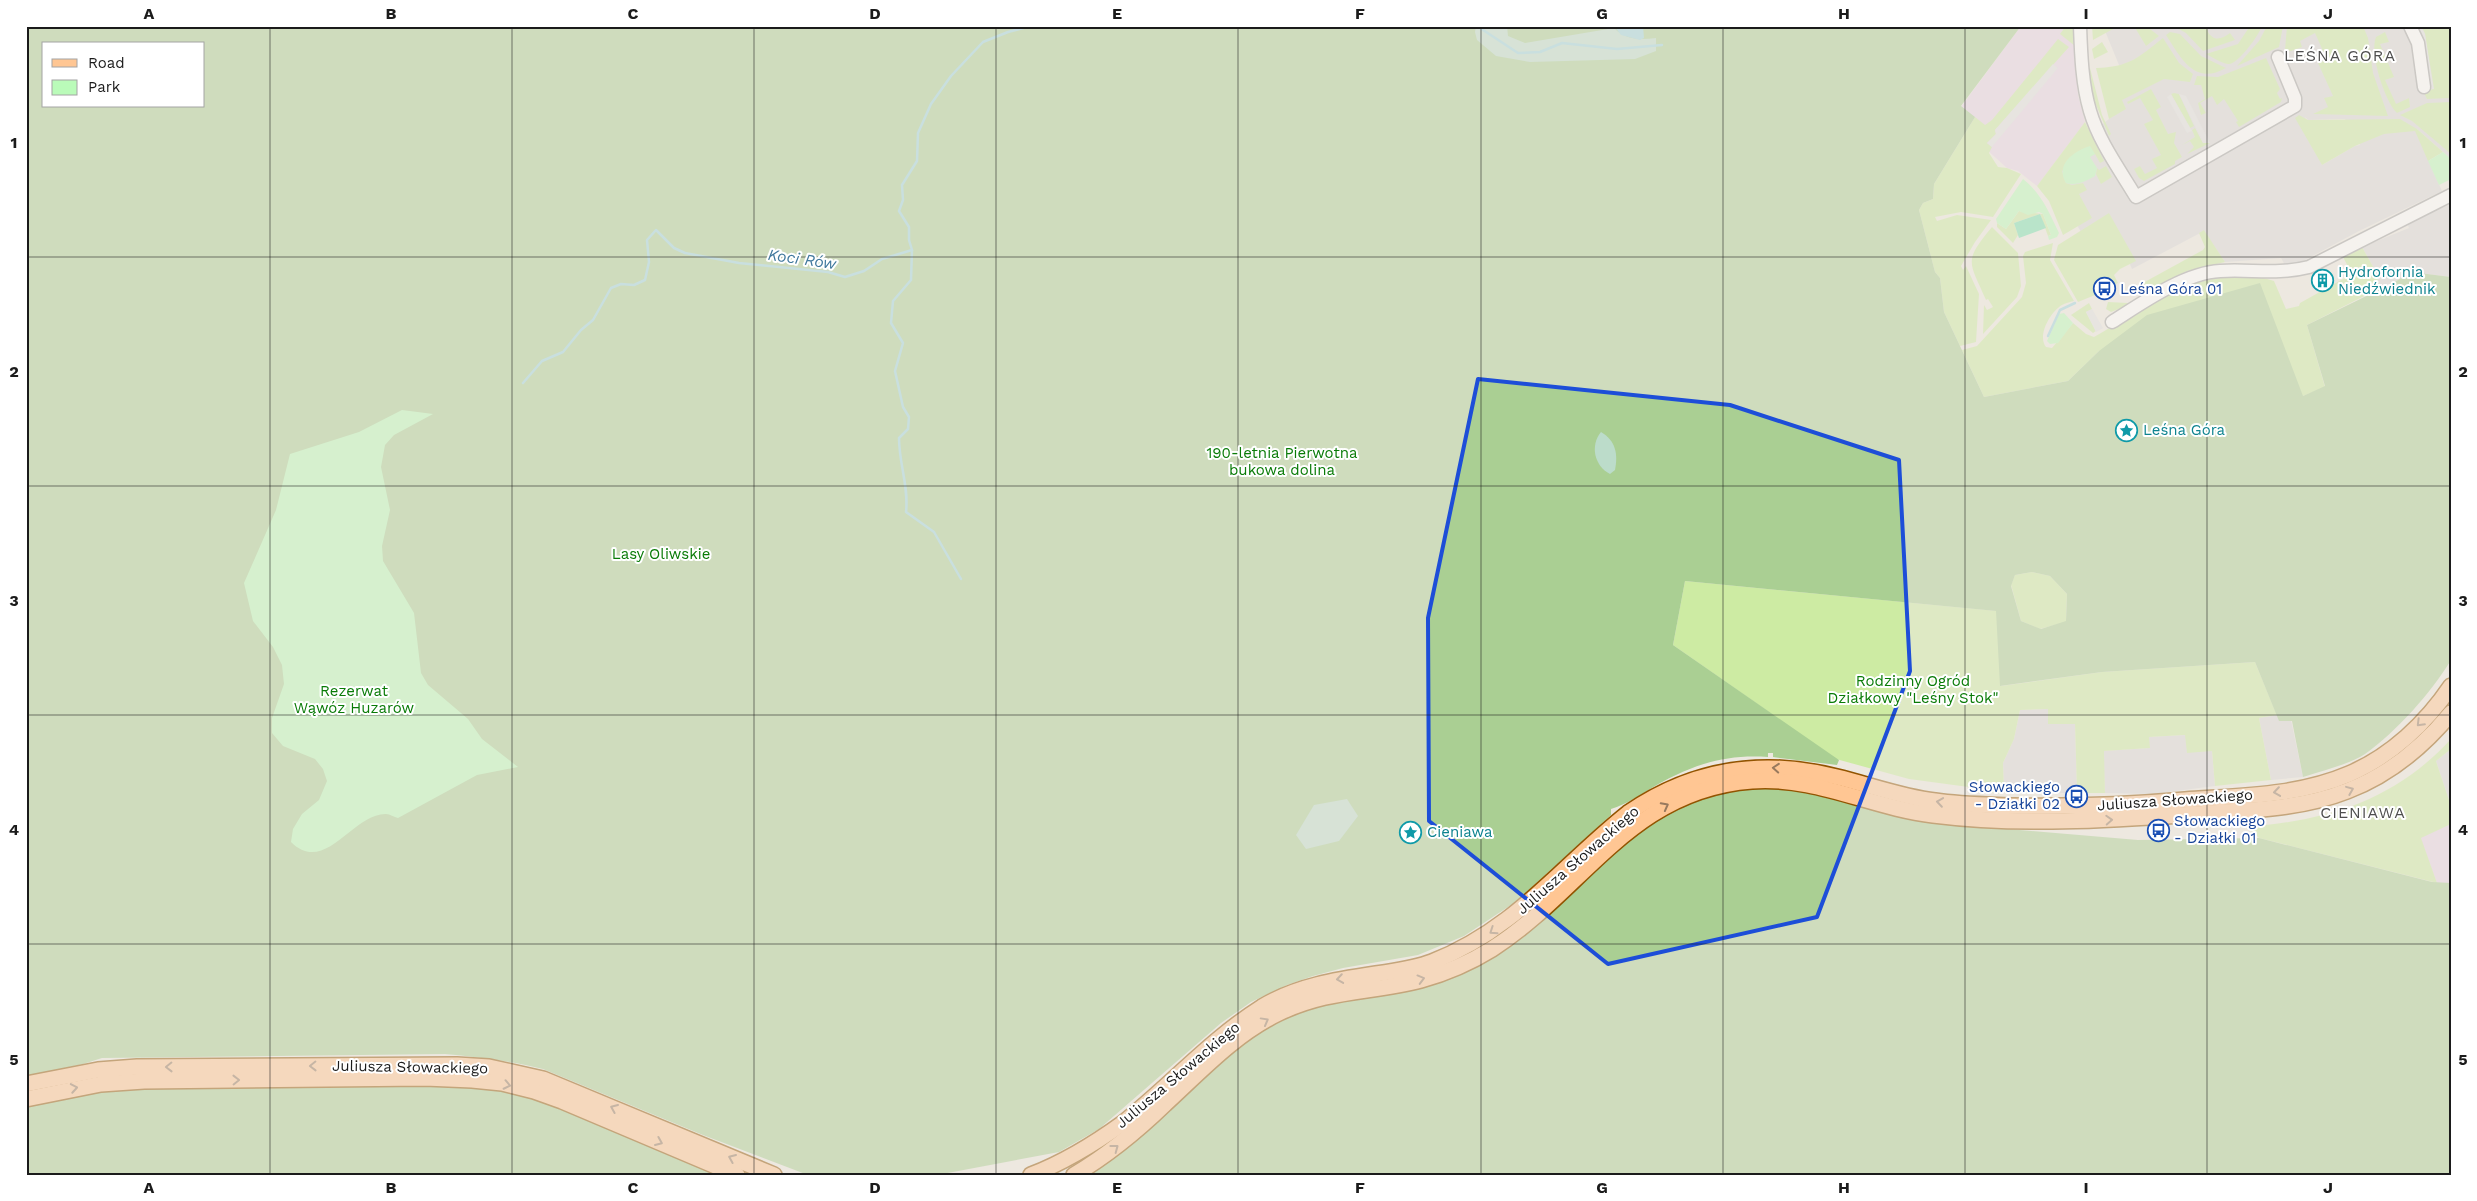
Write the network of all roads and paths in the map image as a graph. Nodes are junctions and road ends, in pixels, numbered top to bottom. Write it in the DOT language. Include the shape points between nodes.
graph roads {
  1 [pos="2080,26"];
  2 [pos="2410,26"];
  3 [pos="2278,57"];
  4 [pos="2424,87"];
  5 [pos="2451,195"];
  6 [pos="2112,322"];
  7 [pos="2451,686"];
  8 [pos="2451,714"];
  9 [pos="337,1072"];
  10 [pos="288,1073"];
  11 [pos="26,1084"];
  12 [pos="26,1098"];
  13 [pos="737,1175"];
  14 [pos="774,1175"];
  15 [pos="1031,1175"];
  16 [pos="1074,1175"];
  1 -- 3 [label="street" via="2085,87 2091,113 2136,197 2295,106 2295,98"];
  2 -- 4 [label="street" via="2418,43"];
  5 -- 6 [label="street" via="2308,267 2288,272 2220,271 2200,275 2143,302"];
  7 -- 15 [label="main road, Juliusza Słowackiego, one-way" via="2406,737 2370,763 2328,782 2274,793 2054,807 1934,801 1800,769 1763,767 1717,772 1684,782 1646,800 1628,813 1524,908 1475,943 1429,963 1298,989 1264,1006 1212,1043 1106,1135 1064,1161"];
  16 -- 8 [label="main road, Juliusza Słowackiego, one-way" via="1118,1146 1216,1057 1256,1026 1312,1000 1422,980 1489,951 1538,913 1601,853 1636,825 1665,806 1702,791 1729,784 1774,780 1828,789 1930,815 1976,819 2095,820 2274,807 2324,798 2374,779 2417,750"];
  9 -- 10 [label="main road, Juliusza Słowackiego"];
  9 -- 13 [label="main road, Juliusza Słowackiego, one-way" via="472,1080 526,1089"];
  14 -- 9 [label="main road, Juliusza Słowackiego, one-way" via="543,1079 516,1071 457,1065"];
  10 -- 11 [label="main road, Juliusza Słowackiego, one-way" via="137,1067 98,1070"];
  12 -- 10 [label="main road, Juliusza Słowackiego, one-way" via="101,1084"];
}
